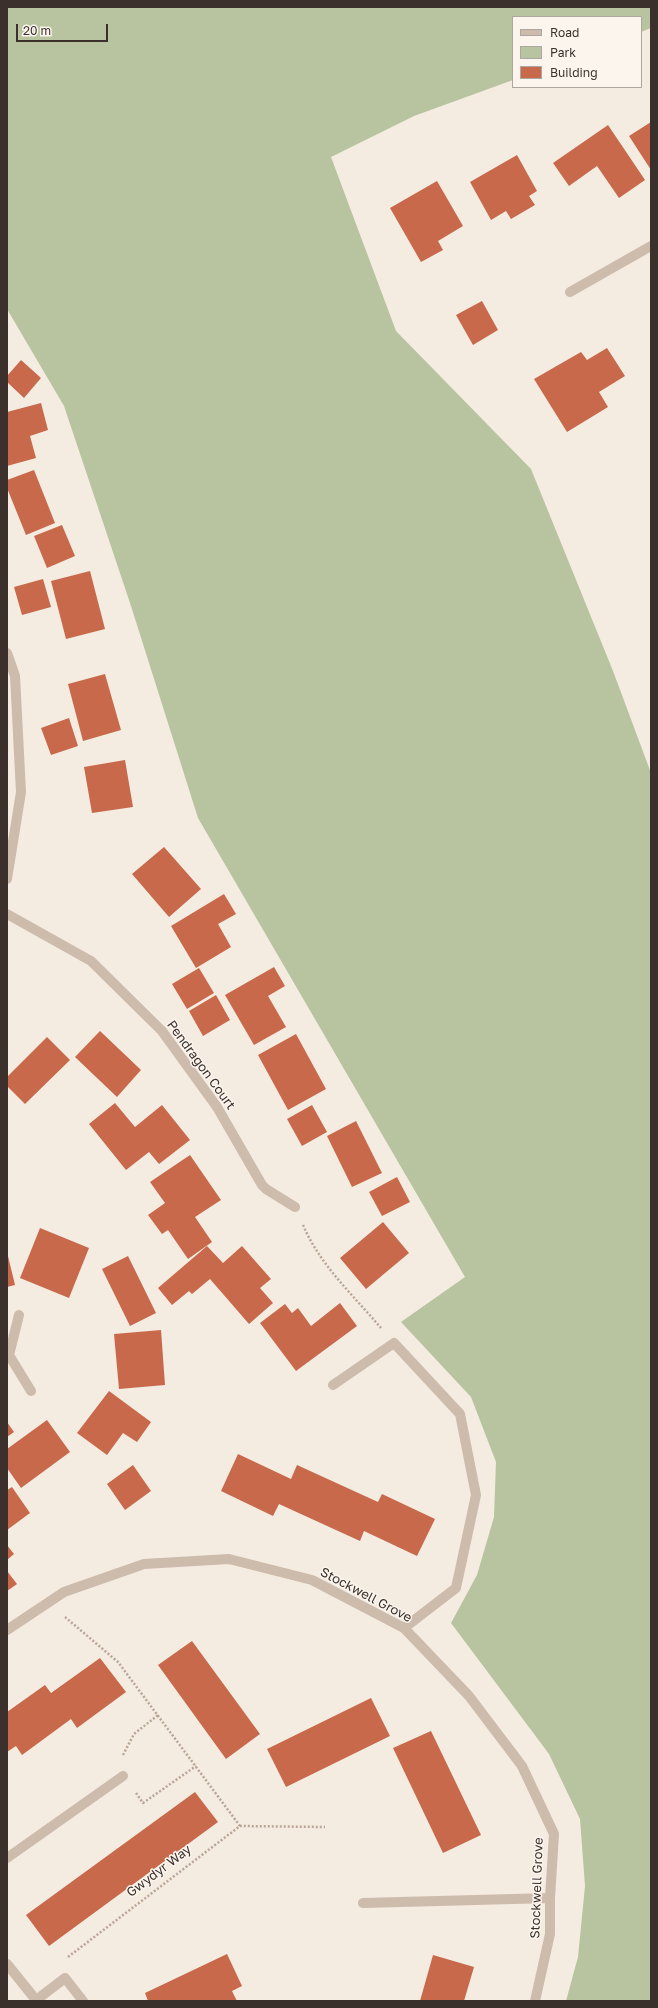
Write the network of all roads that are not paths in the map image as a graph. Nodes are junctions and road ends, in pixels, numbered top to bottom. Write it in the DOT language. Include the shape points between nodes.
graph roads {
  1 [pos="651,246"];
  2 [pos="570,292"];
  3 [pos="7,653"];
  4 [pos="11,677"];
  5 [pos="7,879"];
  6 [pos="7,914"];
  7 [pos="296,1207"];
  8 [pos="19,1315"];
  9 [pos="8,1356"];
  10 [pos="333,1385"];
  11 [pos="31,1391"];
  12 [pos="404,1628"];
  13 [pos="7,1630"];
  14 [pos="123,1776"];
  15 [pos="7,1858"];
  16 [pos="550,1898"];
  17 [pos="363,1903"];
  18 [pos="7,1964"];
  19 [pos="35,2001"];
  20 [pos="83,2001"];
  21 [pos="534,2001"];
  1 -- 2 [label="street"];
  3 -- 4 [label="street"];
  4 -- 5 [label="street" via="20,792"];
  6 -- 7 [label="street, Pendragon Court" via="90,961 162,1031 217,1107 262,1184"];
  8 -- 9 [label="street"];
  9 -- 11 [label="street"];
  10 -- 12 [label="street" via="394,1343 460,1414 476,1495 456,1588"];
  12 -- 13 [label="street, Stockwell Grove" via="312,1580 229,1559 144,1564 64,1592"];
  12 -- 16 [label="street, Stockwell Grove" via="469,1696 522,1766 554,1834"];
  14 -- 15 [label="street"];
  16 -- 17 [label="street"];
  16 -- 21 [label="street, Stockwell Grove" via="550,1934"];
  18 -- 19 [label="street"];
  19 -- 20 [label="street" via="65,1978"];
}
